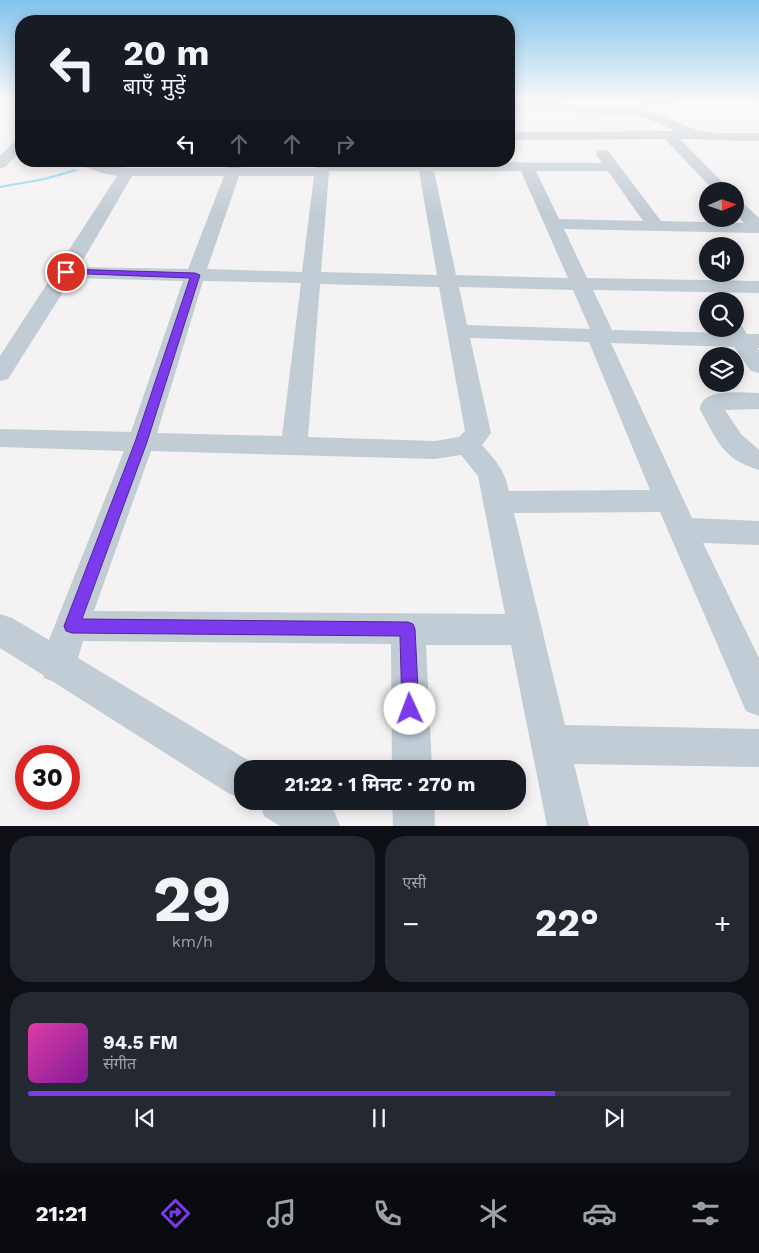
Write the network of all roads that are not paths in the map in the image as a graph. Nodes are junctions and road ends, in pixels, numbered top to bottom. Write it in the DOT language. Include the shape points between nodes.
graph roads {
  1 [pos="592,139"];
  2 [pos="672,139"];
  3 [pos="15,149"];
  4 [pos="0,164"];
  5 [pos="96,167"];
  6 [pos="234,167"];
  7 [pos="322,167"];
  8 [pos="425,167"];
  9 [pos="501,167"];
  10 [pos="527,168"];
  11 [pos="613,168"];
  12 [pos="126,172"];
  13 [pos="714,182"];
  14 [pos="744,213"];
  15 [pos="552,224"];
  16 [pos="656,226"];
  17 [pos="759,228"];
  18 [pos="66,272"];
  19 [pos="195,275"];
  20 [pos="311,277"];
  21 [pos="448,281"];
  22 [pos="580,284"];
  23 [pos="759,287"];
  24 [pos="723,292"];
  25 [pos="699,293"];
  26 [pos="458,332"];
  27 [pos="601,336"];
  28 [pos="699,337"];
  29 [pos="744,337"];
  30 [pos="759,366"];
  31 [pos="0,373"];
  32 [pos="759,401"];
  33 [pos="0,438"];
  34 [pos="141,442"];
  35 [pos="467,445"];
  36 [pos="294,446"];
  37 [pos="759,460"];
  38 [pos="669,501"];
  39 [pos="497,502"];
  40 [pos="682,530"];
  41 [pos="759,533"];
  42 [pos="72,626"];
  43 [pos="0,629"];
  44 [pos="408,629"];
  45 [pos="525,630"];
  46 [pos="57,666"];
  47 [pos="759,698"];
  48 [pos="550,744"];
  49 [pos="759,748"];
  50 [pos="412,760"];
  51 [pos="234,774"];
  52 [pos="293,810"];
  53 [pos="413,810"];
  54 [pos="319,826"];
  55 [pos="414,826"];
  56 [pos="568,826"];
  1 -- 11 [label="street"];
  2 -- 13 [label="street"];
  3 -- 4 [label="street"];
  5 -- 12 [label="street"];
  6 -- 12 [label="street"];
  6 -- 19 [label="street"];
  7 -- 20 [label="street"];
  8 -- 21 [label="street"];
  9 -- 10 [label="street"];
  10 -- 11 [label="street"];
  10 -- 15 [label="street"];
  11 -- 16 [label="street"];
  12 -- 18 [label="street"];
  14 -- 17 [label="street"];
  15 -- 16 [label="street"];
  15 -- 22 [label="street"];
  16 -- 17 [label="street"];
  18 -- 19 [label="street"];
  18 -- 31 [label="street"];
  19 -- 20 [label="street"];
  19 -- 34 [label="street"];
  20 -- 21 [label="street"];
  20 -- 36 [label="street"];
  21 -- 22 [label="street"];
  21 -- 26 [label="street"];
  22 -- 25 [label="street"];
  22 -- 27 [label="street"];
  23 -- 24 [label="street"];
  26 -- 27 [label="street"];
  26 -- 35 [label="street" via="478,433"];
  27 -- 28 [label="street"];
  27 -- 38 [label="street"];
  29 -- 30 [label="street"];
  32 -- 37 [label="street" via="715,402 712,410 741,453"];
  33 -- 34 [label="street"];
  34 -- 36 [label="street"];
  34 -- 42 [label="street"];
  35 -- 36 [label="street" via="435,450"];
  35 -- 39 [label="street" via="491,472"];
  38 -- 39 [label="street"];
  38 -- 40 [label="street"];
  39 -- 45 [label="street"];
  40 -- 41 [label="street"];
  40 -- 47 [label="street"];
  42 -- 44 [label="street"];
  42 -- 46 [label="street"];
  43 -- 46 [label="street"];
  44 -- 45 [label="street"];
  44 -- 50 [label="street"];
  45 -- 48 [label="street"];
  46 -- 51 [label="street"];
  48 -- 49 [label="street"];
  48 -- 56 [label="street"];
  52 -- 54 [label="street"];
  53 -- 55 [label="street"];
}
